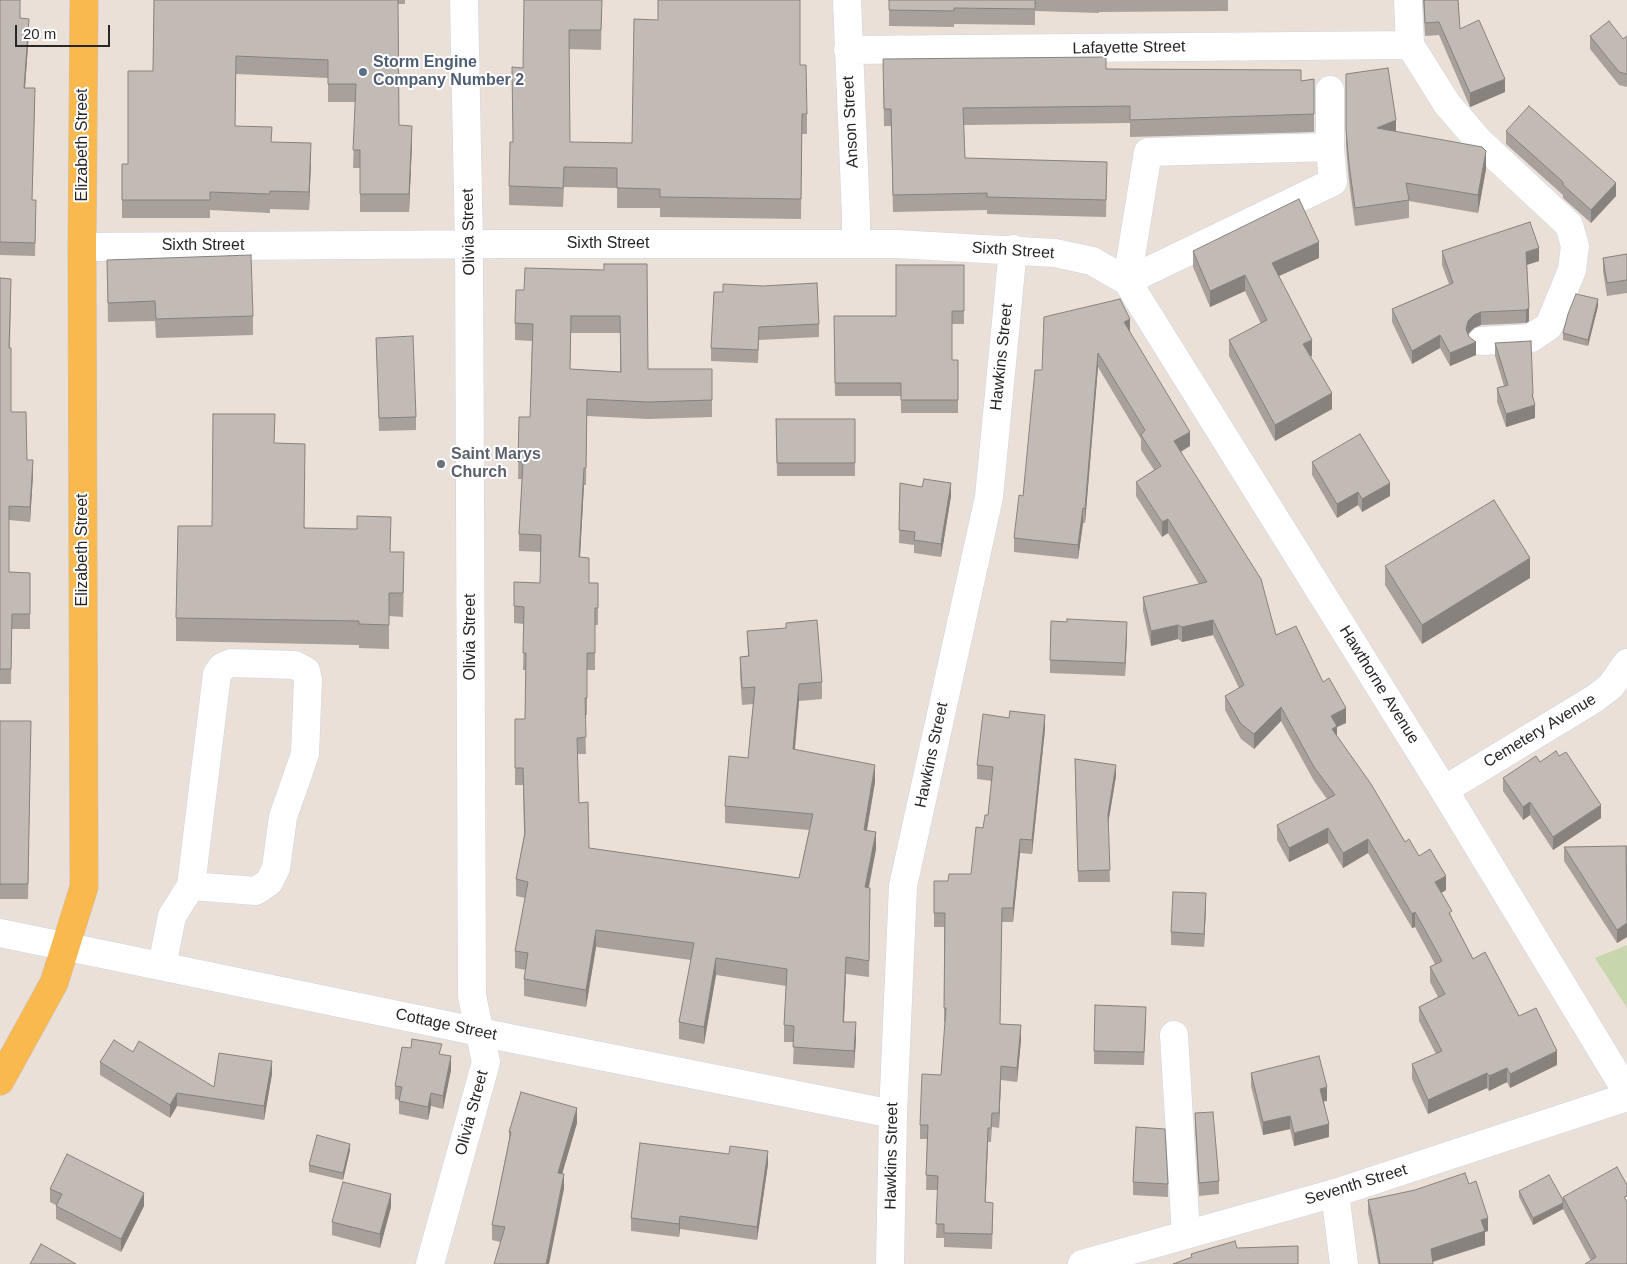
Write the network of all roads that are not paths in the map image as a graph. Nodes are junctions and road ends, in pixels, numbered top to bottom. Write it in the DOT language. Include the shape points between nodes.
graph roads {
  1 [pos="84,0"];
  2 [pos="464,0"];
  3 [pos="847,0"];
  4 [pos="1408,0"];
  5 [pos="1410,45"];
  6 [pos="848,50"];
  7 [pos="1330,90"];
  8 [pos="1330,147"];
  9 [pos="856,243"];
  10 [pos="469,244"];
  11 [pos="82,247"];
  12 [pos="1013,249"];
  13 [pos="1127,281"];
  14 [pos="1482,341"];
  15 [pos="1627,663"];
  16 [pos="1444,790"];
  17 [pos="191,886"];
  18 [pos="0,933"];
  19 [pos="66,946"];
  20 [pos="162,966"];
  21 [pos="480,1032"];
  22 [pos="1174,1035"];
  23 [pos="0,1080"];
  24 [pos="1627,1092"];
  25 [pos="1627,1097"];
  26 [pos="893,1114"];
  27 [pos="1334,1193"];
  28 [pos="1186,1235"];
  29 [pos="430,1264"];
  30 [pos="890,1264"];
  31 [pos="1082,1264"];
  32 [pos="1344,1264"];
  1 -- 11 [label="main road, Elizabeth Street"];
  2 -- 10 [label="street, Olivia Street"];
  3 -- 6 [label="street, Anson Street"];
  4 -- 5 [label="street"];
  5 -- 6 [label="street, Lafayette Street"];
  5 -- 14 [label="street" via="1447,104 1479,141 1569,225 1575,246 1572,270 1550,326 1531,338"];
  6 -- 9 [label="street, Anson Street"];
  7 -- 8 [label="street"];
  8 -- 13 [label="street" via="1334,182"];
  8 -- 13 [label="street" via="1148,152"];
  9 -- 10 [label="street, Sixth Street"];
  9 -- 12 [label="street, Sixth Street"];
  10 -- 11 [label="street, Sixth Street"];
  10 -- 21 [label="street, Olivia Street" via="472,996"];
  11 -- 19 [label="main road, Elizabeth Street" via="84,888"];
  12 -- 13 [label="street, Sixth Street" via="1055,252 1092,261"];
  12 -- 26 [label="street, Hawkins Street" via="989,497 903,886"];
  13 -- 16 [label="street, Hawthorne Avenue"];
  15 -- 16 [label="street, Cemetery Avenue" via="1611,686 1594,699"];
  16 -- 24 [label="street, Hawthorne Avenue"];
  17 -- 17 [label="street" via="217,674 222,667 232,663 294,665 306,671 308,680 305,754 282,817 276,868 269,882 256,891"];
  17 -- 20 [label="street" via="172,916"];
  18 -- 19 [label="street, Cottage Street"];
  19 -- 20 [label="street, Cottage Street"];
  19 -- 23 [label="main road, Elizabeth Street" via="54,983"];
  20 -- 21 [label="street, Cottage Street"];
  21 -- 26 [label="street, Cottage Street"];
  21 -- 29 [label="street, Olivia Street" via="486,1062"];
  22 -- 28 [label="street"];
  25 -- 27 [label="street, Seventh Street"];
  26 -- 30 [label="street, Hawkins Street"];
  27 -- 28 [label="street, Seventh Street"];
  27 -- 32 [label="street"];
  28 -- 31 [label="street, Seventh Street"];
}
